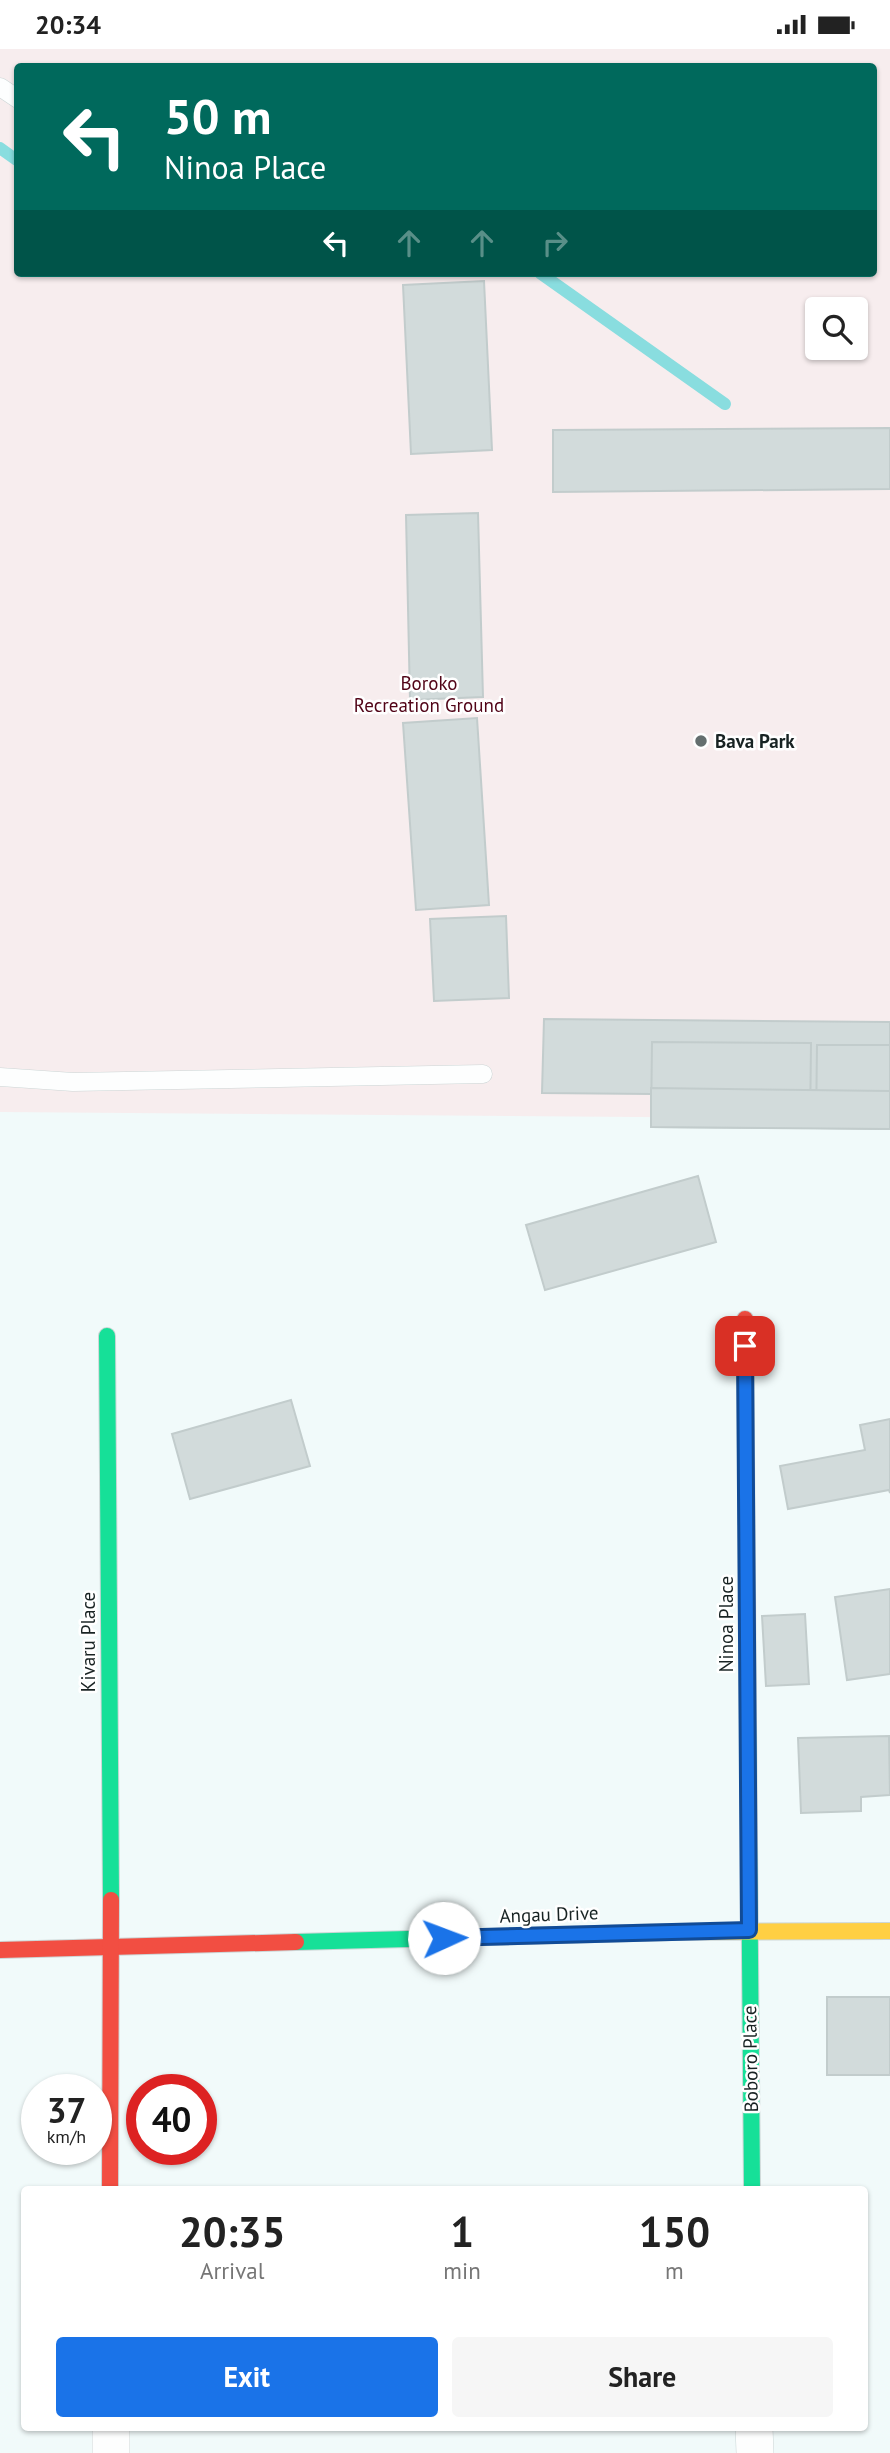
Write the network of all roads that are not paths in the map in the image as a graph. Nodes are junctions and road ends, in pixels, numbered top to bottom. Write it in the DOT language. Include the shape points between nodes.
graph roads {
  1 [pos="483,1075"];
  2 [pos="0,1077"];
  3 [pos="745,1319"];
  4 [pos="107,1336"];
  5 [pos="749,1930"];
  6 [pos="890,1931"];
  7 [pos="111,1948"];
  8 [pos="0,1950"];
  9 [pos="110,2186"];
  10 [pos="752,2186"];
  11 [pos="111,2431"];
  12 [pos="754,2431"];
  13 [pos="111,2453"];
  14 [pos="755,2453"];
  1 -- 2 [label="lane" via="73,1082"];
  3 -- 5 [label="street, Ninoa Place"];
  4 -- 7 [label="street, Kivaru Place"];
  5 -- 6 [label="street, Angau Drive"];
  5 -- 7 [label="street, Angau Drive"];
  5 -- 10 [label="street, Boboro Place"];
  7 -- 8 [label="street, Angau Drive"];
  7 -- 9 [label="street, Kivaru Place"];
  11 -- 13 [label="street"];
  12 -- 14 [label="street"];
}
